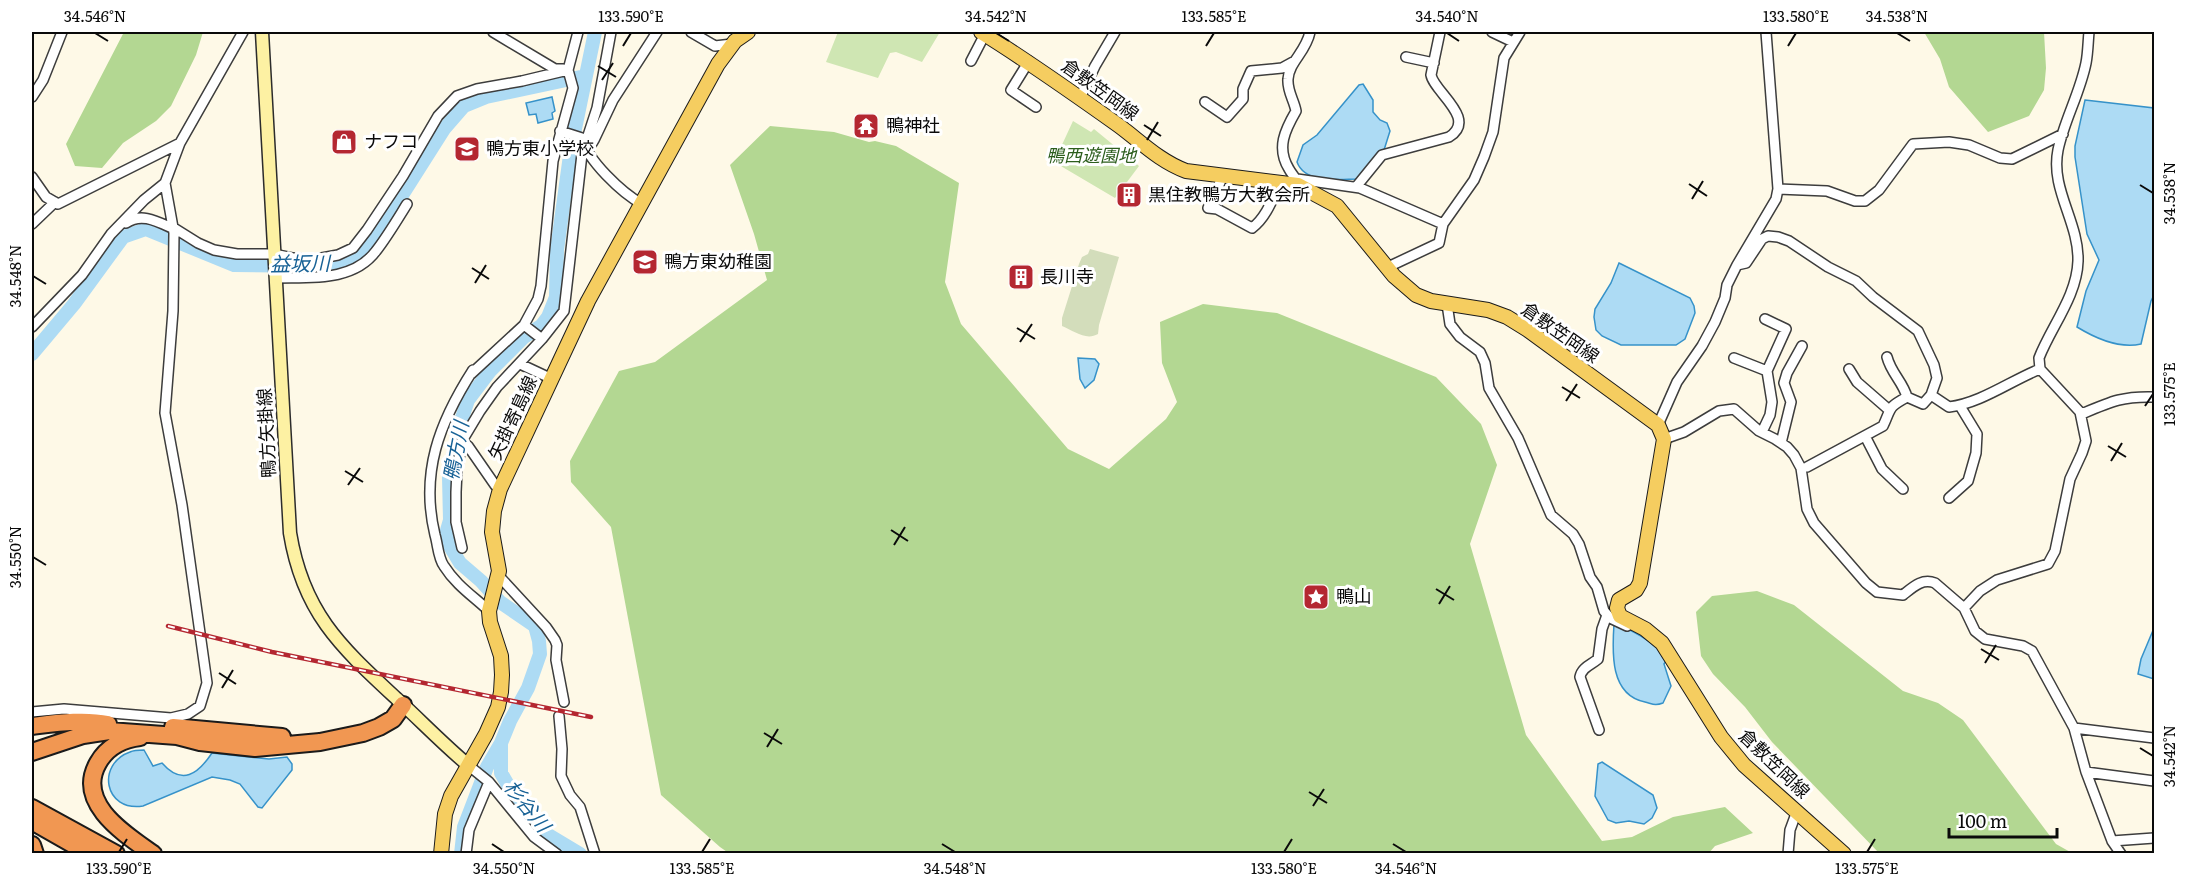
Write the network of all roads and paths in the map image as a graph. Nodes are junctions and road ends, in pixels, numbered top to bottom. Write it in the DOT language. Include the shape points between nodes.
graph roads {
  1 [pos="62,32"];
  2 [pos="243,32"];
  3 [pos="262,32"];
  4 [pos="493,32"];
  5 [pos="578,32"];
  6 [pos="611,32"];
  7 [pos="657,32"];
  8 [pos="691,32"];
  9 [pos="748,32"];
  10 [pos="1115,32"];
  11 [pos="1310,32"];
  12 [pos="1440,32"];
  13 [pos="1492,32"];
  14 [pos="1520,32"];
  15 [pos="1766,32"];
  16 [pos="2089,32"];
  17 [pos="983,33"];
  18 [pos="1513,42"];
  19 [pos="732,44"];
  20 [pos="1406,57"];
  21 [pos="971,61"];
  22 [pos="1029,61"];
  23 [pos="1293,62"];
  24 [pos="1434,63"];
  25 [pos="568,70"];
  26 [pos="32,98"];
  27 [pos="1080,98"];
  28 [pos="1205,102"];
  29 [pos="1036,107"];
  30 [pos="562,132"];
  31 [pos="2063,134"];
  32 [pos="583,142"];
  33 [pos="180,143"];
  34 [pos="1223,176"];
  35 [pos="32,177"];
  36 [pos="1297,182"];
  37 [pos="165,183"];
  38 [pos="1280,183"];
  39 [pos="1356,187"];
  40 [pos="1778,189"];
  41 [pos="35,190"];
  42 [pos="55,202"];
  43 [pos="407,204"];
  44 [pos="642,204"];
  45 [pos="32,224"];
  46 [pos="1443,224"];
  47 [pos="174,230"];
  48 [pos="111,234"];
  49 [pos="353,248"];
  50 [pos="274,256"];
  51 [pos="363,261"];
  52 [pos="1737,266"];
  53 [pos="1388,267"];
  54 [pos="275,275"];
  55 [pos="1447,304"];
  56 [pos="564,311"];
  57 [pos="1765,319"];
  58 [pos="578,322"];
  59 [pos="32,327"];
  60 [pos="525,327"];
  61 [pos="542,339"];
  62 [pos="1802,346"];
  63 [pos="1887,357"];
  64 [pos="1734,358"];
  65 [pos="520,364"];
  66 [pos="1849,369"];
  67 [pos="2040,369"];
  68 [pos="1767,371"];
  69 [pos="552,379"];
  70 [pos="1931,395"];
  71 [pos="1907,397"];
  72 [pos="2154,398"];
  73 [pos="1960,406"];
  74 [pos="1888,409"];
  75 [pos="2080,412"];
  76 [pos="1658,425"];
  77 [pos="1762,432"];
  78 [pos="1865,436"];
  79 [pos="1665,439"];
  80 [pos="462,441"];
  81 [pos="1781,443"];
  82 [pos="1807,467"];
  83 [pos="500,489"];
  84 [pos="1903,489"];
  85 [pos="1949,498"];
  86 [pos="462,548"];
  87 [pos="497,579"];
  88 [pos="1964,608"];
  89 [pos="490,609"];
  90 [pos="1607,615"];
  91 [pos="1662,643"];
  92 [pos="564,702"];
  93 [pos="403,705"];
  94 [pos="32,712"];
  95 [pos="559,716"];
  96 [pos="108,724"];
  97 [pos="32,726"];
  98 [pos="2074,728"];
  99 [pos="1599,730"];
  100 [pos="159,734"];
  101 [pos="2154,738"];
  102 [pos="32,743"];
  103 [pos="32,752"];
  104 [pos="471,767"];
  105 [pos="2086,772"];
  106 [pos="488,781"];
  107 [pos="2154,781"];
  108 [pos="32,808"];
  109 [pos="1797,811"];
  110 [pos="32,821"];
  111 [pos="2154,838"];
  112 [pos="2112,841"];
  113 [pos="32,845"];
  114 [pos="35,854"];
  115 [pos="90,854"];
  116 [pos="116,854"];
  117 [pos="153,854"];
  118 [pos="441,854"];
  119 [pos="466,854"];
  120 [pos="557,854"];
  121 [pos="595,854"];
  122 [pos="1788,854"];
  123 [pos="1844,854"];
  124 [pos="2121,854"];
  1 -- 26 [label="street"];
  2 -- 33 [label="street"];
  3 -- 50 [label="main road, 鴨方矢掛線"];
  4 -- 25 [label="street" via="555,69"];
  5 -- 25 [label="street"];
  6 -- 32 [label="street" via="597,108"];
  7 -- 32 [label="street" via="613,100 591,145"];
  8 -- 19 [label="street" via="715,46"];
  9 -- 19 [label="main road, 矢掛寄島線"];
  10 -- 27 [label="street"];
  11 -- 23 [label="street" via="1304,49"];
  12 -- 24 [label="street"];
  13 -- 18 [label="street"];
  14 -- 18 [label="street"];
  15 -- 40 [label="street"];
  16 -- 31 [label="street" via="2086,64"];
  17 -- 21 [label="street"];
  17 -- 22 [label="main road, 倉敷笠岡線"];
  18 -- 46 [label="street" via="1502,68 1493,132 1484,157 1474,180"];
  19 -- 44 [label="main road, 矢掛寄島線"];
  20 -- 24 [label="street"];
  22 -- 27 [label="main road, 倉敷笠岡線"];
  22 -- 29 [label="street" via="1011,90"];
  23 -- 28 [label="street" via="1282,68 1251,70 1243,99 1227,117"];
  23 -- 36 [label="street" via="1287,77 1296,111 1285,130 1282,148"];
  24 -- 39 [label="street" via="1432,81 1456,111 1456,131 1449,137 1382,156"];
  25 -- 30 [label="street" via="573,88"];
  25 -- 49 [label="street" via="457,96 438,116 403,176"];
  27 -- 34 [label="main road, 倉敷笠岡線" via="1170,165"];
  30 -- 32 [label="street"];
  30 -- 60 [label="street" via="553,161 541,286"];
  31 -- 40 [label="street" via="2012,159 1969,145 1913,144 1879,190 1865,201 1827,191"];
  31 -- 67 [label="street" via="2056,168 2058,189 2068,210 2078,258 2073,285 2039,358"];
  32 -- 44 [label="street" via="590,156 616,184"];
  32 -- 56 [label="street"];
  33 -- 37 [label="street"];
  33 -- 42 [label="street"];
  34 -- 38 [label="main road, 倉敷笠岡線"];
  34 -- 38 [label="street" via="1208,208 1252,228 1271,204"];
  35 -- 41 [label="street"];
  36 -- 38 [label="main road, 倉敷笠岡線"];
  36 -- 39 [label="street"];
  36 -- 53 [label="main road, 倉敷笠岡線" via="1337,206"];
  37 -- 47 [label="street"];
  37 -- 48 [label="street"];
  39 -- 46 [label="street"];
  40 -- 52 [label="street"];
  41 -- 42 [label="street"];
  42 -- 45 [label="street"];
  43 -- 51 [label="street" via="375,253"];
  44 -- 58 [label="main road, 矢掛寄島線"];
  46 -- 53 [label="street" via="1439,243"];
  47 -- 48 [label="street" via="141,218"];
  47 -- 50 [label="street" via="214,250"];
  47 -- 94 [label="street" via="165,413 194,586 207,683 205,693 200,706 171,718 63,708"];
  48 -- 59 [label="street" via="82,275"];
  49 -- 50 [label="street" via="311,260"];
  49 -- 51 [label="street"];
  50 -- 54 [label="main road, 鴨方矢掛線"];
  51 -- 54 [label="street" via="338,275"];
  52 -- 70 [label="street" via="1746,264 1762,239 1778,237 1856,280 1918,331 1937,378"];
  52 -- 76 [label="street" via="1715,322 1677,382"];
  53 -- 55 [label="main road, 倉敷笠岡線" via="1416,296"];
  54 -- 93 [label="main road, 鴨方矢掛線" via="294,555 316,613 351,657"];
  55 -- 76 [label="main road, 倉敷笠岡線" via="1507,317"];
  55 -- 90 [label="street" via="1450,324 1480,352 1489,388 1518,438 1551,515 1573,534"];
  56 -- 58 [label="street"];
  56 -- 61 [label="street"];
  57 -- 68 [label="street" via="1786,329"];
  58 -- 69 [label="main road, 矢掛寄島線"];
  60 -- 61 [label="street"];
  60 -- 89 [label="street" via="471,374 473,370 458,394 441,428 430,483 442,563 457,584"];
  61 -- 65 [label="street"];
  62 -- 81 [label="street" via="1784,383 1791,402"];
  63 -- 71 [label="street"];
  64 -- 68 [label="street"];
  65 -- 69 [label="street"];
  65 -- 80 [label="street" via="484,405"];
  66 -- 74 [label="street" via="1857,382"];
  67 -- 73 [label="street"];
  67 -- 75 [label="street"];
  68 -- 77 [label="street" via="1772,402"];
  69 -- 83 [label="main road, 矢掛寄島線"];
  70 -- 71 [label="street" via="1923,404"];
  70 -- 73 [label="street" via="1949,407"];
  71 -- 74 [label="street"];
  72 -- 75 [label="street" via="2118,399"];
  73 -- 85 [label="street" via="1977,434 1976,453 1968,481"];
  74 -- 78 [label="street" via="1883,426"];
  75 -- 88 [label="street" via="2086,441 2070,479 2062,526 2048,564 1997,580"];
  76 -- 79 [label="main road, 倉敷笠岡線"];
  77 -- 79 [label="street" via="1734,409 1726,409"];
  77 -- 81 [label="street"];
  78 -- 82 [label="street"];
  78 -- 84 [label="street" via="1882,469"];
  79 -- 91 [label="main road, 倉敷笠岡線" via="1640,583 1636,591 1618,600 1617,608 1620,616"];
  80 -- 83 [label="street"];
  80 -- 86 [label="street" via="456,522"];
  81 -- 88 [label="street" via="1801,468 1807,509 1814,523 1866,583 1877,592 1903,595 1929,580"];
  83 -- 87 [label="main road, 矢掛寄島線" via="492,532 499,566"];
  87 -- 89 [label="main road, 矢掛寄島線"];
  87 -- 92 [label="street" via="555,640"];
  88 -- 98 [label="street" via="1975,631 1984,639 2032,651"];
  89 -- 104 [label="main road, 矢掛寄島線" via="501,656 501,692 493,721"];
  90 -- 91 [label="street"];
  90 -- 99 [label="street" via="1598,659 1580,677"];
  91 -- 109 [label="main road, 倉敷笠岡線" via="1720,737 1744,765"];
  93 -- 96 [label="highway" via="360,725 301,738"];
  93 -- 100 [label="highway" via="393,719 378,727 320,742 255,748"];
  93 -- 104 [label="main road, 鴨方矢掛線"];
  95 -- 121 [label="street" via="561,776 580,807"];
  96 -- 97 [label="highway" via="96,721"];
  96 -- 102 [label="highway" via="82,726"];
  98 -- 101 [label="street"];
  98 -- 105 [label="street"];
  100 -- 103 [label="highway" via="109,731"];
  100 -- 117 [label="highway" via="115,745 93,771 92,784 102,812"];
  104 -- 106 [label="street"];
  104 -- 118 [label="main road, 矢掛寄島線" via="451,796"];
  105 -- 107 [label="street"];
  105 -- 112 [label="street"];
  106 -- 119 [label="street" via="469,830"];
  106 -- 120 [label="street" via="534,837"];
  108 -- 116 [label="highway"];
  109 -- 122 [label="street"];
  109 -- 123 [label="main road, 倉敷笠岡線"];
  110 -- 115 [label="highway"];
  111 -- 112 [label="street"];
  112 -- 124 [label="street"];
  113 -- 114 [label="highway"];
}
